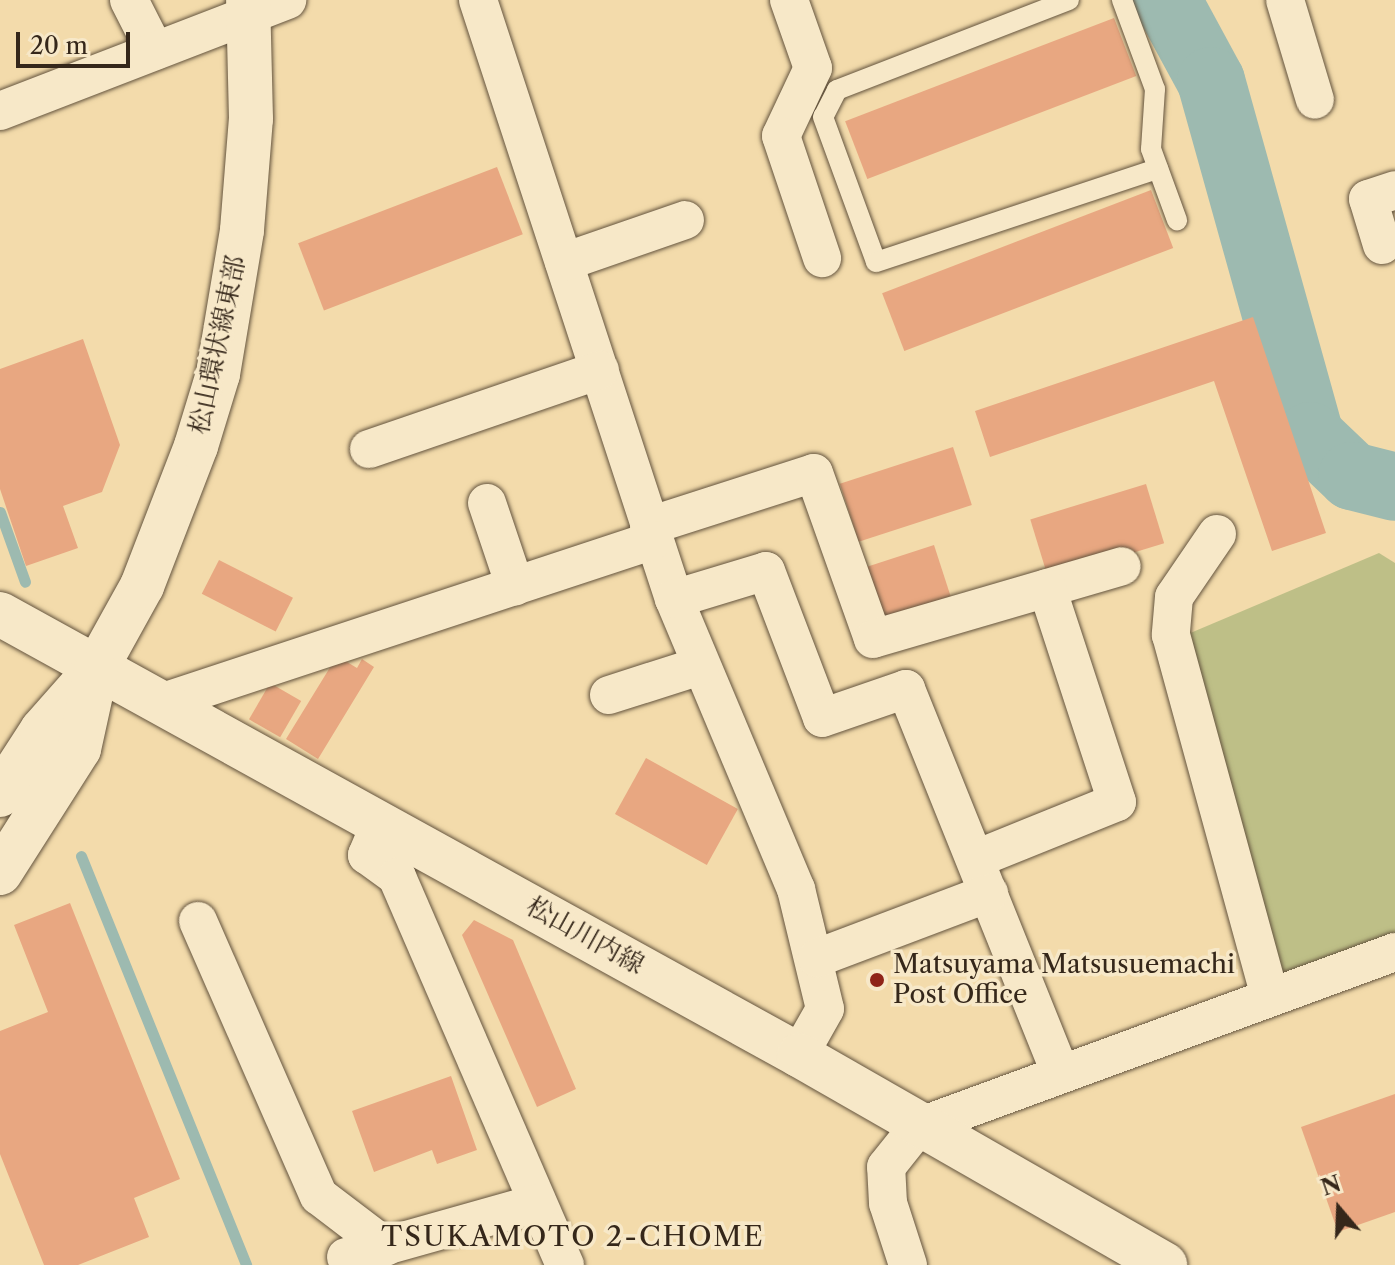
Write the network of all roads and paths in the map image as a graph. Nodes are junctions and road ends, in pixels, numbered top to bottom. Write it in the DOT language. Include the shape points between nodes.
graph roads {
  1 [pos="129,0"];
  2 [pos="478,0"];
  3 [pos="789,0"];
  4 [pos="1069,0"];
  5 [pos="1122,0"];
  6 [pos="1285,0"];
  7 [pos="262,5"];
  8 [pos="155,51"];
  9 [pos="1315,100"];
  10 [pos="0,111"];
  11 [pos="1158,169"];
  12 [pos="1373,186"];
  13 [pos="685,220"];
  14 [pos="1177,220"];
  15 [pos="1382,245"];
  16 [pos="822,258"];
  17 [pos="564,262"];
  18 [pos="600,370"];
  19 [pos="369,449"];
  20 [pos="487,503"];
  21 [pos="652,533"];
  22 [pos="1217,534"];
  23 [pos="1122,566"];
  24 [pos="515,586"];
  25 [pos="1047,588"];
  26 [pos="674,599"];
  27 [pos="0,614"];
  28 [pos="700,666"];
  29 [pos="96,669"];
  30 [pos="609,695"];
  31 [pos="160,703"];
  32 [pos="0,795"];
  33 [pos="381,822"];
  34 [pos="0,873"];
  35 [pos="983,876"];
  36 [pos="198,921"];
  37 [pos="1395,952"];
  38 [pos="817,958"];
  39 [pos="1270,997"];
  40 [pos="799,1055"];
  41 [pos="1061,1074"];
  42 [pos="918,1127"];
  43 [pos="538,1203"];
  44 [pos="386,1247"];
  45 [pos="346,1257"];
  46 [pos="565,1265"];
  47 [pos="908,1265"];
  48 [pos="1165,1265"];
  1 -- 8 [label="street"];
  2 -- 17 [label="street"];
  3 -- 16 [label="street" via="813,68 781,136"];
  4 -- 11 [label="lane" via="837,90 823,117 876,262"];
  5 -- 11 [label="lane" via="1155,89 1151,149"];
  6 -- 9 [label="street"];
  7 -- 8 [label="street"];
  7 -- 29 [label="main road, 松山環状線東部" via="248,170 218,374 142,586"];
  8 -- 10 [label="street"];
  11 -- 14 [label="lane"];
  12 -- 15 [label="street"];
  13 -- 17 [label="street"];
  17 -- 18 [label="street"];
  18 -- 19 [label="street"];
  18 -- 21 [label="street"];
  20 -- 24 [label="street"];
  21 -- 24 [label="street"];
  21 -- 25 [label="street" via="814,473 873,639"];
  21 -- 26 [label="street"];
  22 -- 39 [label="street" via="1174,597 1171,635"];
  23 -- 25 [label="street"];
  24 -- 31 [label="street"];
  25 -- 35 [label="street" via="1117,802"];
  26 -- 28 [label="street"];
  26 -- 35 [label="street" via="766,571 822,718 906,689"];
  27 -- 29 [label="main road, 松山川内線"];
  28 -- 30 [label="street"];
  28 -- 38 [label="street" via="796,889"];
  29 -- 31 [label="main road, 松山川内線"];
  29 -- 32 [label="main road" via="42,730"];
  29 -- 34 [label="main road" via="79,749"];
  31 -- 33 [label="main road, 松山川内線"];
  33 -- 40 [label="main road, 松山川内線"];
  33 -- 43 [label="street" via="367,855 397,877"];
  35 -- 38 [label="street"];
  35 -- 41 [label="street"];
  36 -- 44 [label="street" via="319,1196"];
  37 -- 39 [label="street"];
  38 -- 40 [label="street" via="825,1009"];
  39 -- 41 [label="street"];
  40 -- 42 [label="main road, 松山川内線"];
  41 -- 42 [label="street"];
  42 -- 47 [label="street" via="886,1167 888,1203"];
  42 -- 48 [label="main road, 松山川内線"];
  43 -- 44 [label="street"];
  43 -- 46 [label="street"];
  44 -- 45 [label="street"];
}
